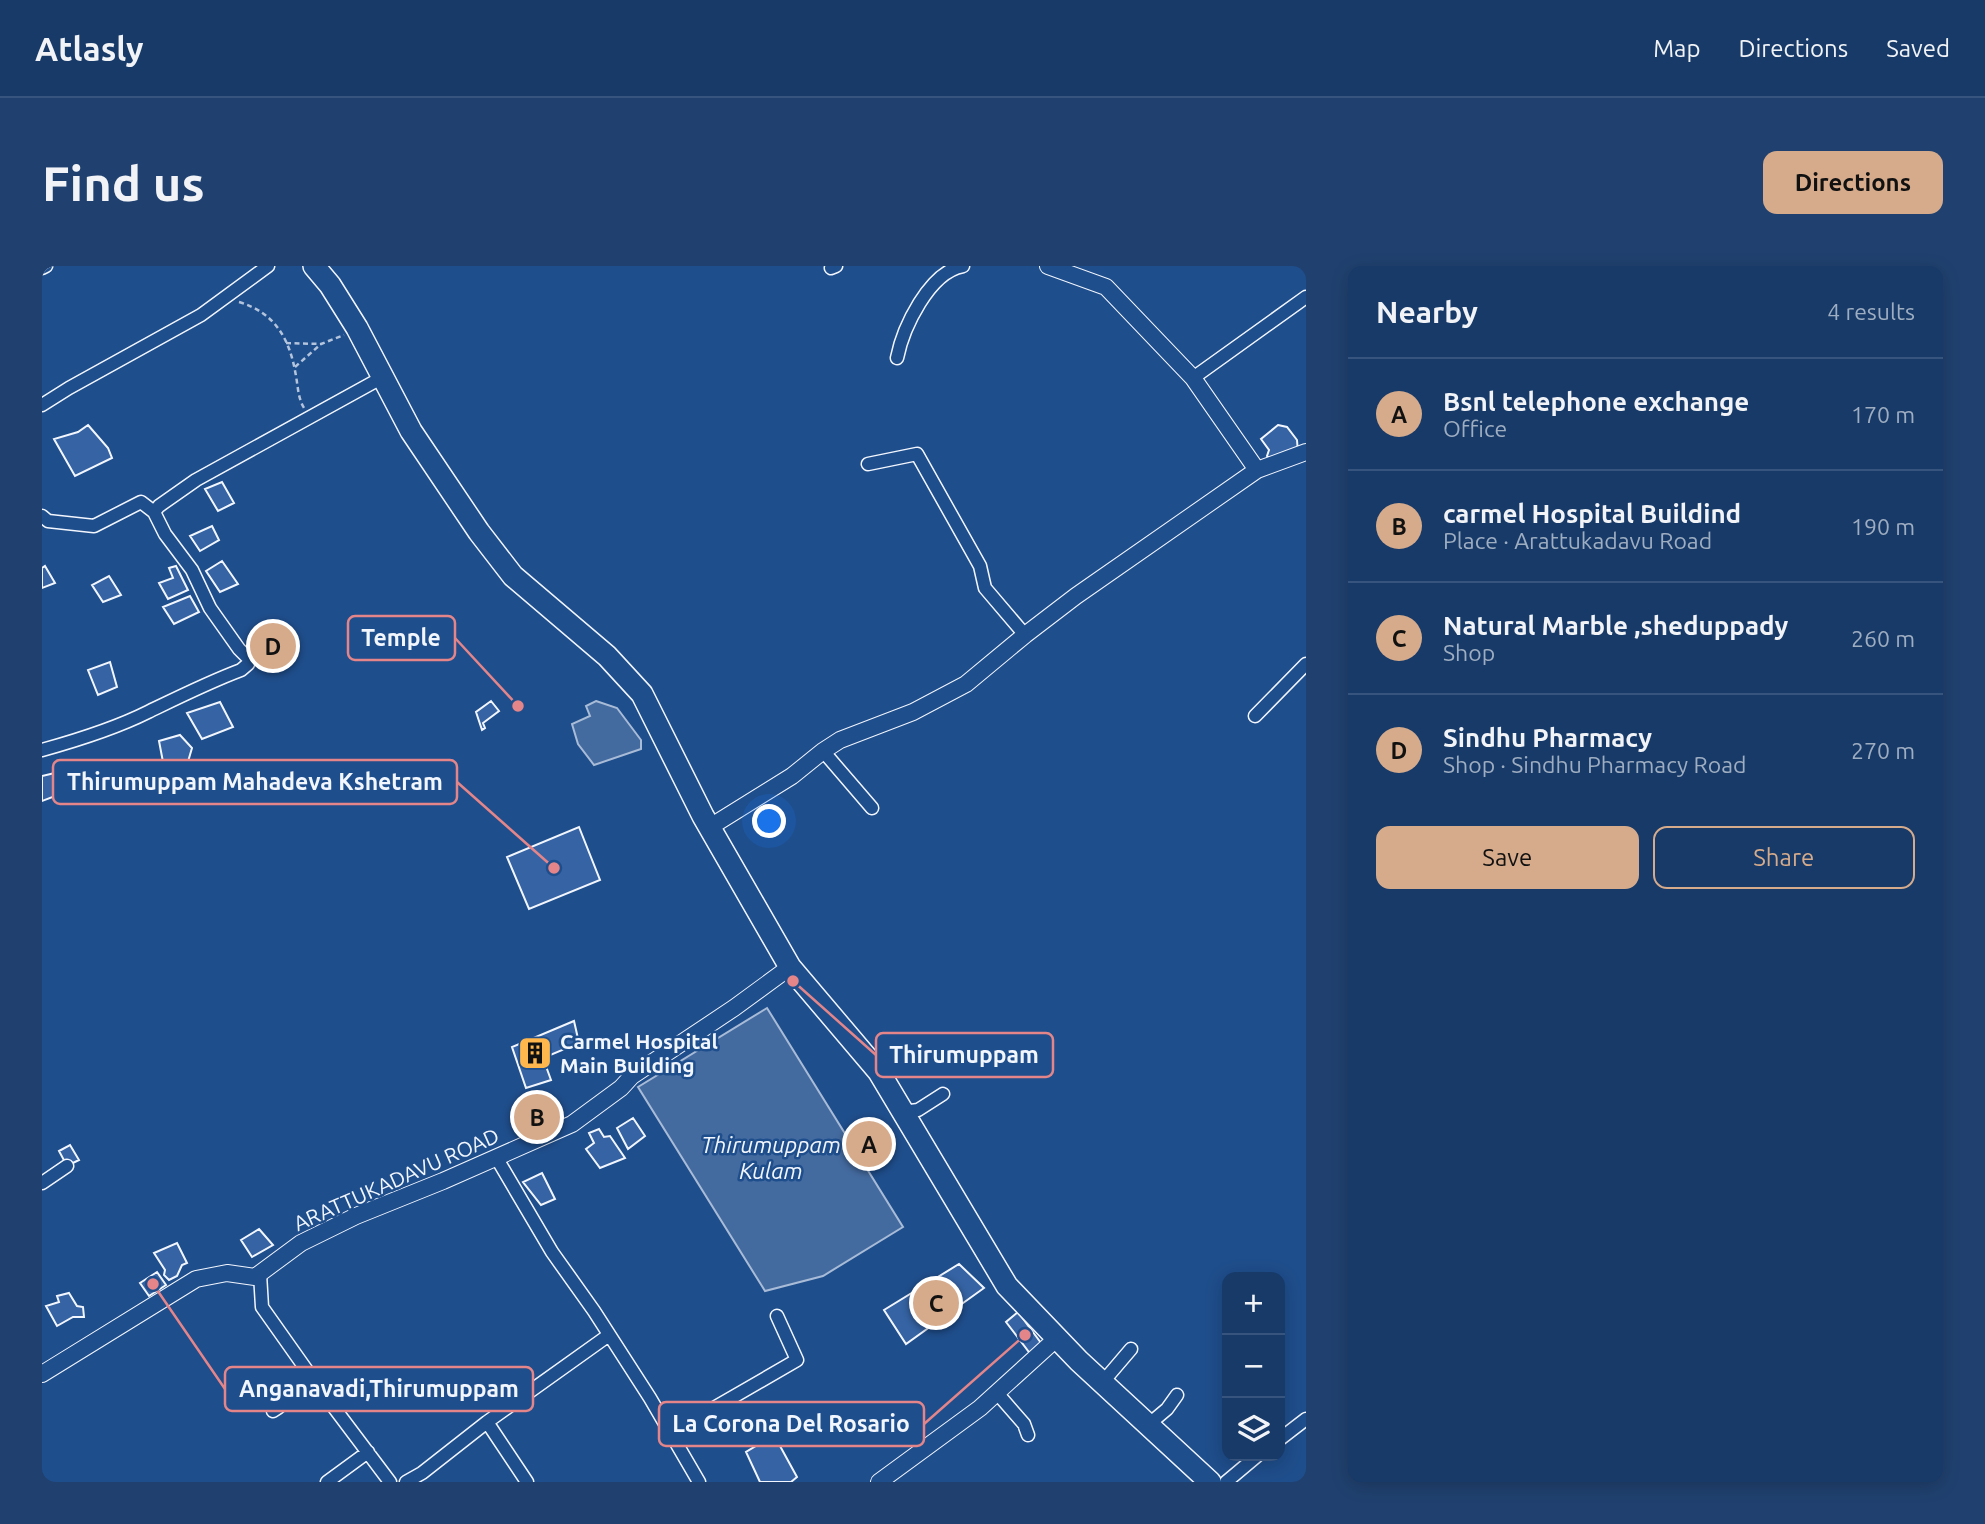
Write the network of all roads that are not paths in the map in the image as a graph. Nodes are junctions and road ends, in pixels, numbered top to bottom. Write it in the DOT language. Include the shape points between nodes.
graph roads {
  1 [pos="268,266"];
  2 [pos="314,266"];
  3 [pos="963,266"];
  4 [pos="1048,266"];
  5 [pos="1306,297"];
  6 [pos="897,358"];
  7 [pos="383,376"];
  8 [pos="1193,378"];
  9 [pos="42,405"];
  10 [pos="1306,452"];
  11 [pos="868,464"];
  12 [pos="1257,470"];
  13 [pos="154,512"];
  14 [pos="42,516"];
  15 [pos="1025,635"];
  16 [pos="1306,664"];
  17 [pos="1255,716"];
  18 [pos="42,750"];
  19 [pos="823,751"];
  20 [pos="872,808"];
  21 [pos="710,827"];
  22 [pos="790,967"];
  23 [pos="943,1094"];
  24 [pos="903,1112"];
  25 [pos="496,1157"];
  26 [pos="67,1166"];
  27 [pos="42,1183"];
  28 [pos="260,1274"];
  29 [pos="777,1316"];
  30 [pos="609,1335"];
  31 [pos="1057,1338"];
  32 [pos="1131,1349"];
  33 [pos="42,1374"];
  34 [pos="311,1376"];
  35 [pos="1102,1383"];
  36 [pos="997,1393"];
  37 [pos="1177,1395"];
  38 [pos="273,1411"];
  39 [pos="1306,1419"];
  40 [pos="487,1422"];
  41 [pos="1149,1425"];
  42 [pos="669,1430"];
  43 [pos="1285,1434"];
  44 [pos="1028,1435"];
  45 [pos="368,1452"];
  46 [pos="1250,1461"];
  47 [pos="327,1482"];
  48 [pos="390,1482"];
  49 [pos="406,1482"];
  50 [pos="527,1482"];
  51 [pos="699,1482"];
  52 [pos="879,1482"];
  53 [pos="1210,1482"];
  54 [pos="1226,1482"];
  1 -- 9 [label="street" via="201,315"];
  2 -- 7 [label="highway"];
  3 -- 6 [label="street" via="942,276 929,290 901,338"];
  4 -- 8 [label="street" via="1106,288"];
  5 -- 8 [label="street"];
  7 -- 13 [label="street" via="196,480"];
  7 -- 21 [label="highway" via="411,430 513,576 607,656 642,694"];
  8 -- 12 [label="street"];
  10 -- 12 [label="street"];
  11 -- 15 [label="street" via="917,454 980,566 985,588"];
  12 -- 15 [label="street"];
  13 -- 14 [label="street" via="141,502 94,526 48,521"];
  13 -- 18 [label="street" via="248,664 112,727"];
  15 -- 19 [label="street" via="966,684"];
  16 -- 17 [label="street"];
  19 -- 20 [label="street"];
  19 -- 21 [label="street"];
  21 -- 22 [label="highway"];
  22 -- 24 [label="highway" via="879,1072"];
  22 -- 25 [label="street, ARATTUKADAVU ROAD" via="635,1074 572,1124"];
  23 -- 24 [label="street" via="918,1110"];
  24 -- 31 [label="highway" via="1007,1286"];
  25 -- 28 [label="street, ARATTUKADAVU ROAD" via="301,1243"];
  25 -- 30 [label="street" via="552,1252"];
  26 -- 27 [label="street"];
  28 -- 33 [label="street" via="255,1278 227,1273 196,1279"];
  28 -- 34 [label="street" via="262,1307"];
  29 -- 42 [label="street" via="797,1360"];
  30 -- 40 [label="street"];
  30 -- 42 [label="street"];
  31 -- 35 [label="highway"];
  31 -- 36 [label="street"];
  32 -- 35 [label="street"];
  34 -- 38 [label="street" via="287,1404"];
  34 -- 45 [label="street"];
  35 -- 41 [label="highway"];
  36 -- 44 [label="street"];
  36 -- 52 [label="street"];
  37 -- 41 [label="street"];
  39 -- 43 [label="street"];
  40 -- 49 [label="street"];
  40 -- 50 [label="street"];
  41 -- 53 [label="highway"];
  42 -- 51 [label="street"];
  45 -- 47 [label="street"];
  45 -- 48 [label="street"];
  46 -- 54 [label="street"];
}
